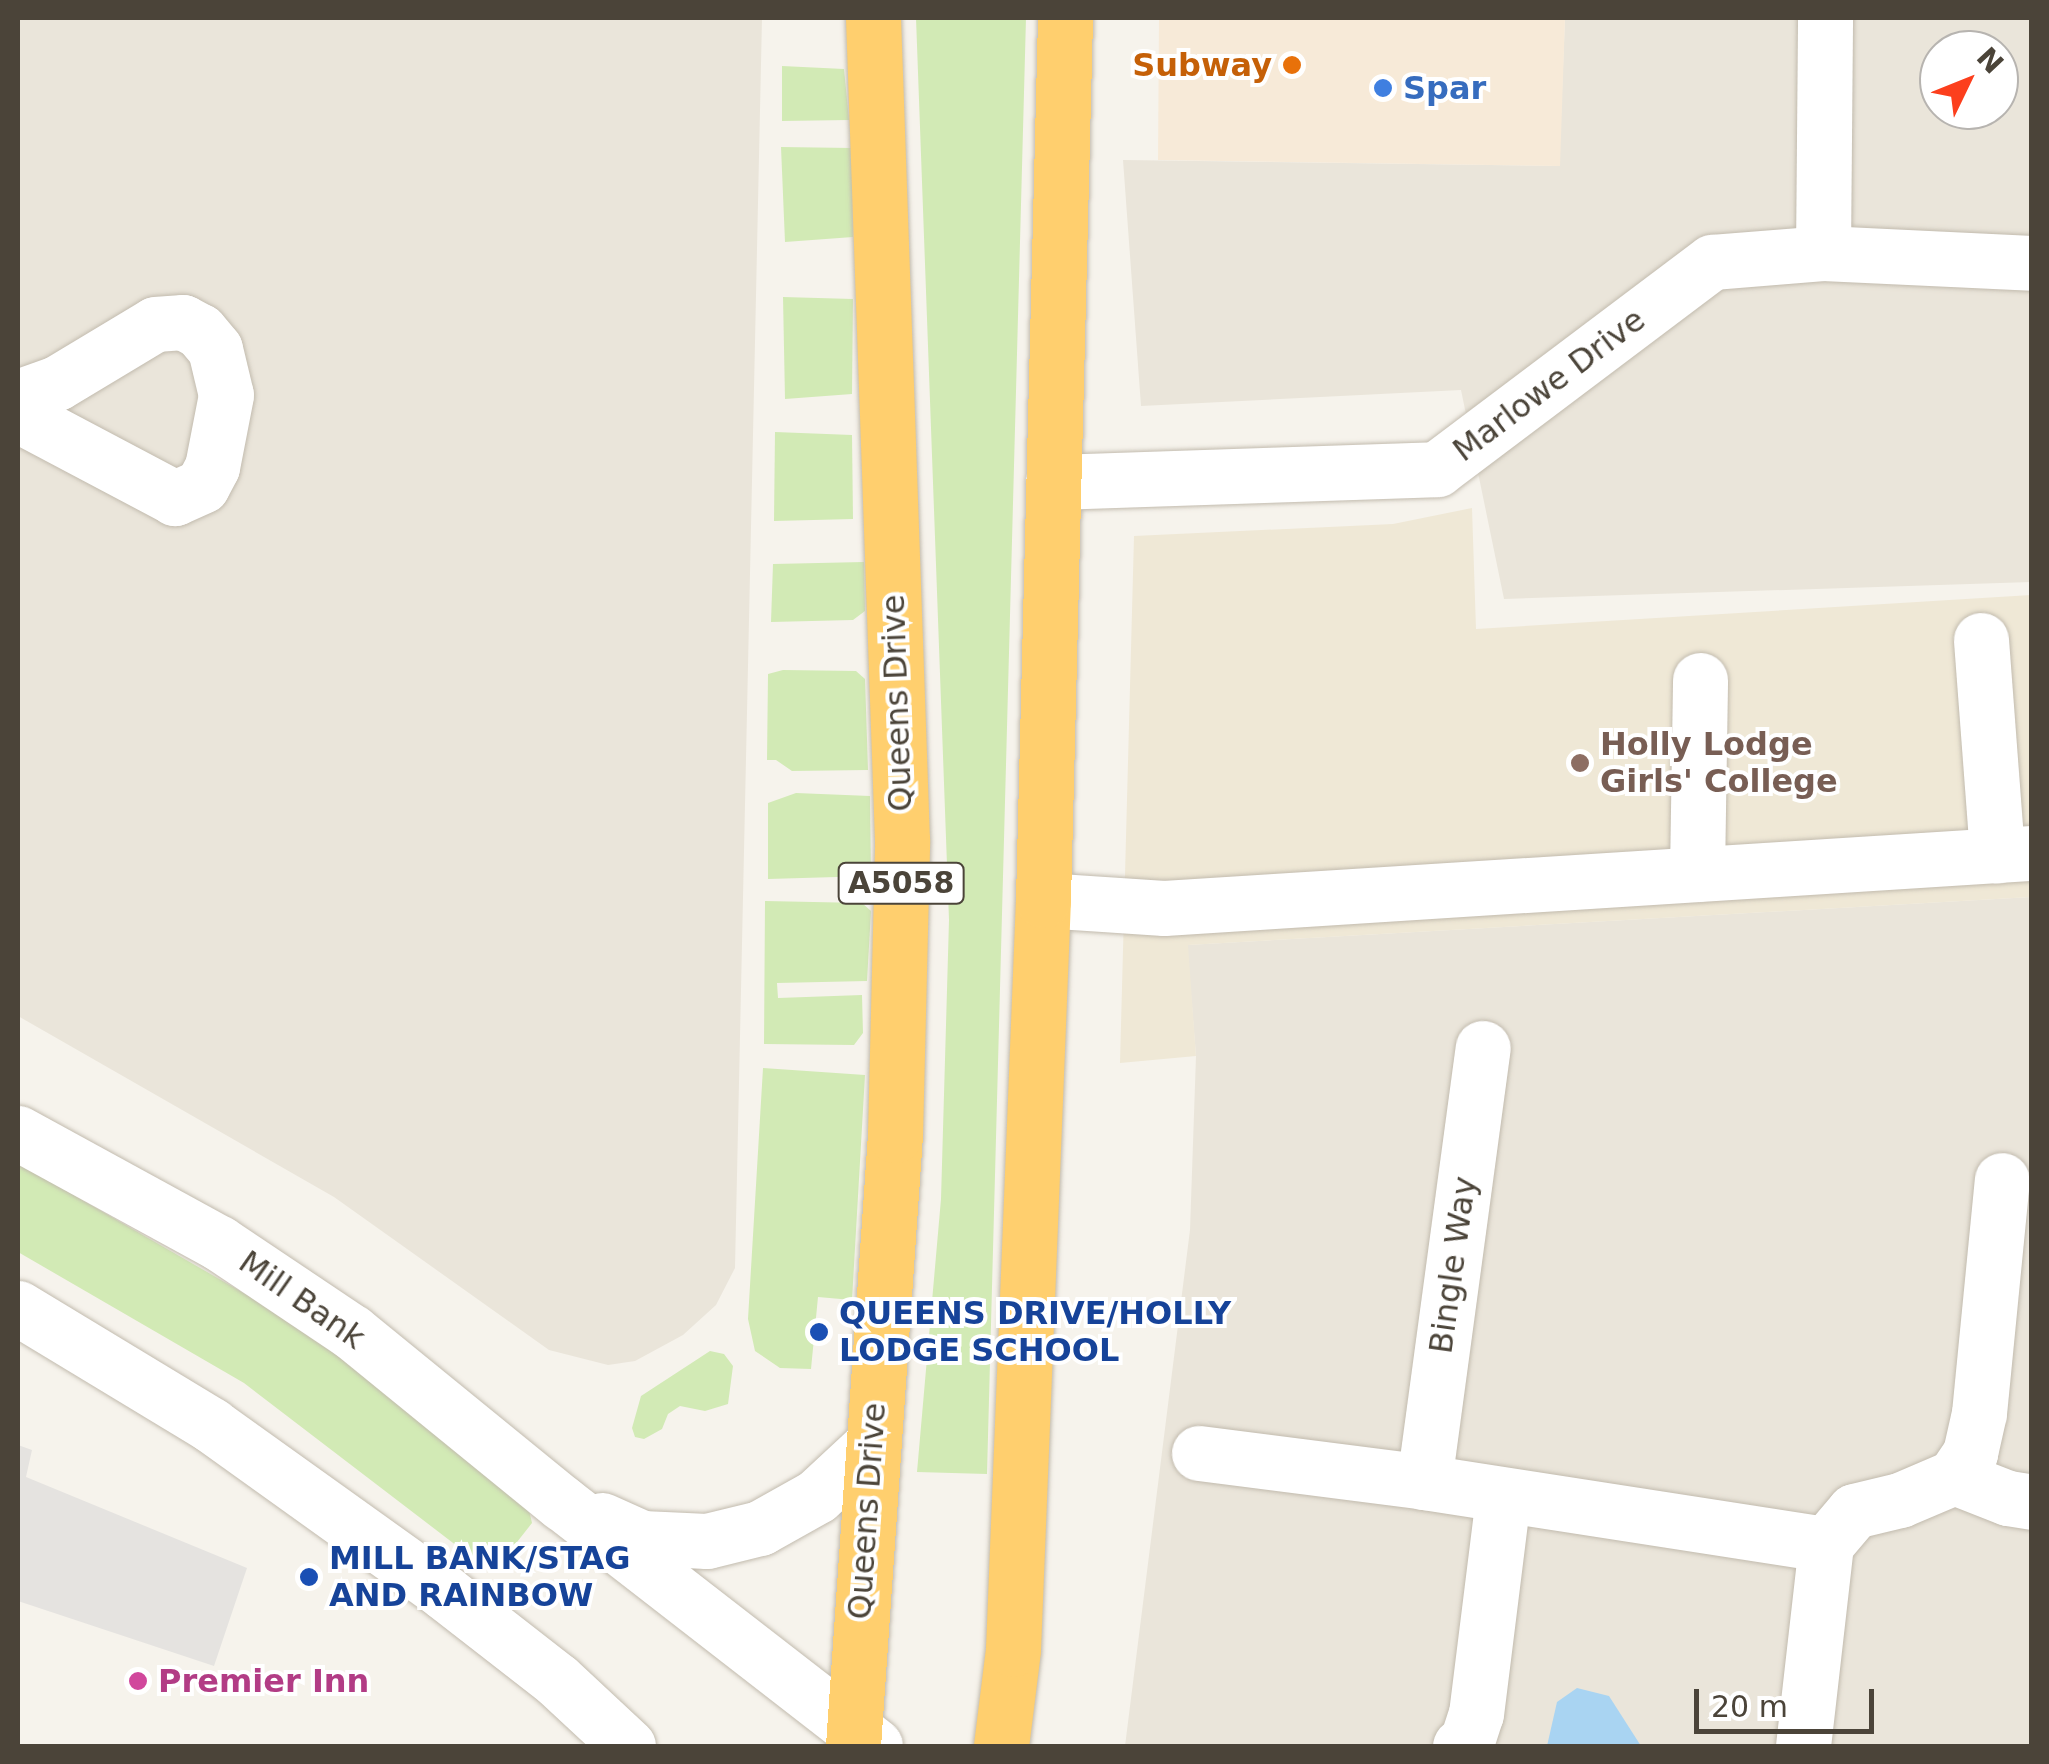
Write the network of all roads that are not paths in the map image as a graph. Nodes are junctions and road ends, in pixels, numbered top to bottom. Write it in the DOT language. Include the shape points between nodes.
graph roads {
  1 [pos="873,18"];
  2 [pos="1066,18"];
  3 [pos="1825,18"];
  4 [pos="1823,253"];
  5 [pos="2032,263"];
  6 [pos="18,397"];
  7 [pos="18,415"];
  8 [pos="1054,482"];
  9 [pos="1982,640"];
  10 [pos="1700,680"];
  11 [pos="2014,854"];
  12 [pos="1696,874"];
  13 [pos="1043,900"];
  14 [pos="1483,1048"];
  15 [pos="18,1133"];
  16 [pos="2002,1180"];
  17 [pos="18,1308"];
  18 [pos="873,1444"];
  19 [pos="1198,1453"];
  20 [pos="1954,1477"];
  21 [pos="1424,1482"];
  22 [pos="1503,1496"];
  23 [pos="2032,1502"];
  24 [pos="562,1503"];
  25 [pos="1826,1544"];
  26 [pos="557,1680"];
  27 [pos="860,1742"];
  28 [pos="628,1746"];
  29 [pos="672,1746"];
  30 [pos="1001,1746"];
  31 [pos="1460,1746"];
  32 [pos="1803,1746"];
  1 -- 18 [label="highway, Queens Drive / A5058" via="902,840 895,1135"];
  2 -- 8 [label="highway"];
  3 -- 4 [label="street"];
  4 -- 5 [label="street, Marlowe Drive"];
  4 -- 8 [label="street, Marlowe Drive" via="1712,262 1437,470"];
  6 -- 7 [label="street" via="58,382 155,324 183,322 215,349 226,395 212,467 202,486 175,498"];
  8 -- 13 [label="highway"];
  9 -- 11 [label="street"];
  10 -- 12 [label="street"];
  11 -- 12 [label="street"];
  12 -- 13 [label="street" via="1164,908"];
  13 -- 30 [label="highway" via="1014,1648"];
  14 -- 21 [label="street, Bingle Way"];
  15 -- 24 [label="street, Mill Bank" via="219,1243 352,1332"];
  16 -- 20 [label="street" via="1978,1413 1970,1453"];
  17 -- 26 [label="street" via="210,1425"];
  18 -- 24 [label="street, Mill Bank" via="817,1496 776,1521 707,1541 642,1538"];
  18 -- 27 [label="highway, Queens Drive / A5058"];
  19 -- 21 [label="street"];
  20 -- 23 [label="street"];
  20 -- 25 [label="street" via="1854,1511"];
  21 -- 22 [label="street"];
  22 -- 25 [label="street"];
  22 -- 31 [label="street" via="1476,1714"];
  24 -- 27 [label="street, Mill Bank"];
  25 -- 32 [label="street"];
  26 -- 28 [label="street"];
  26 -- 29 [label="street"];
}
